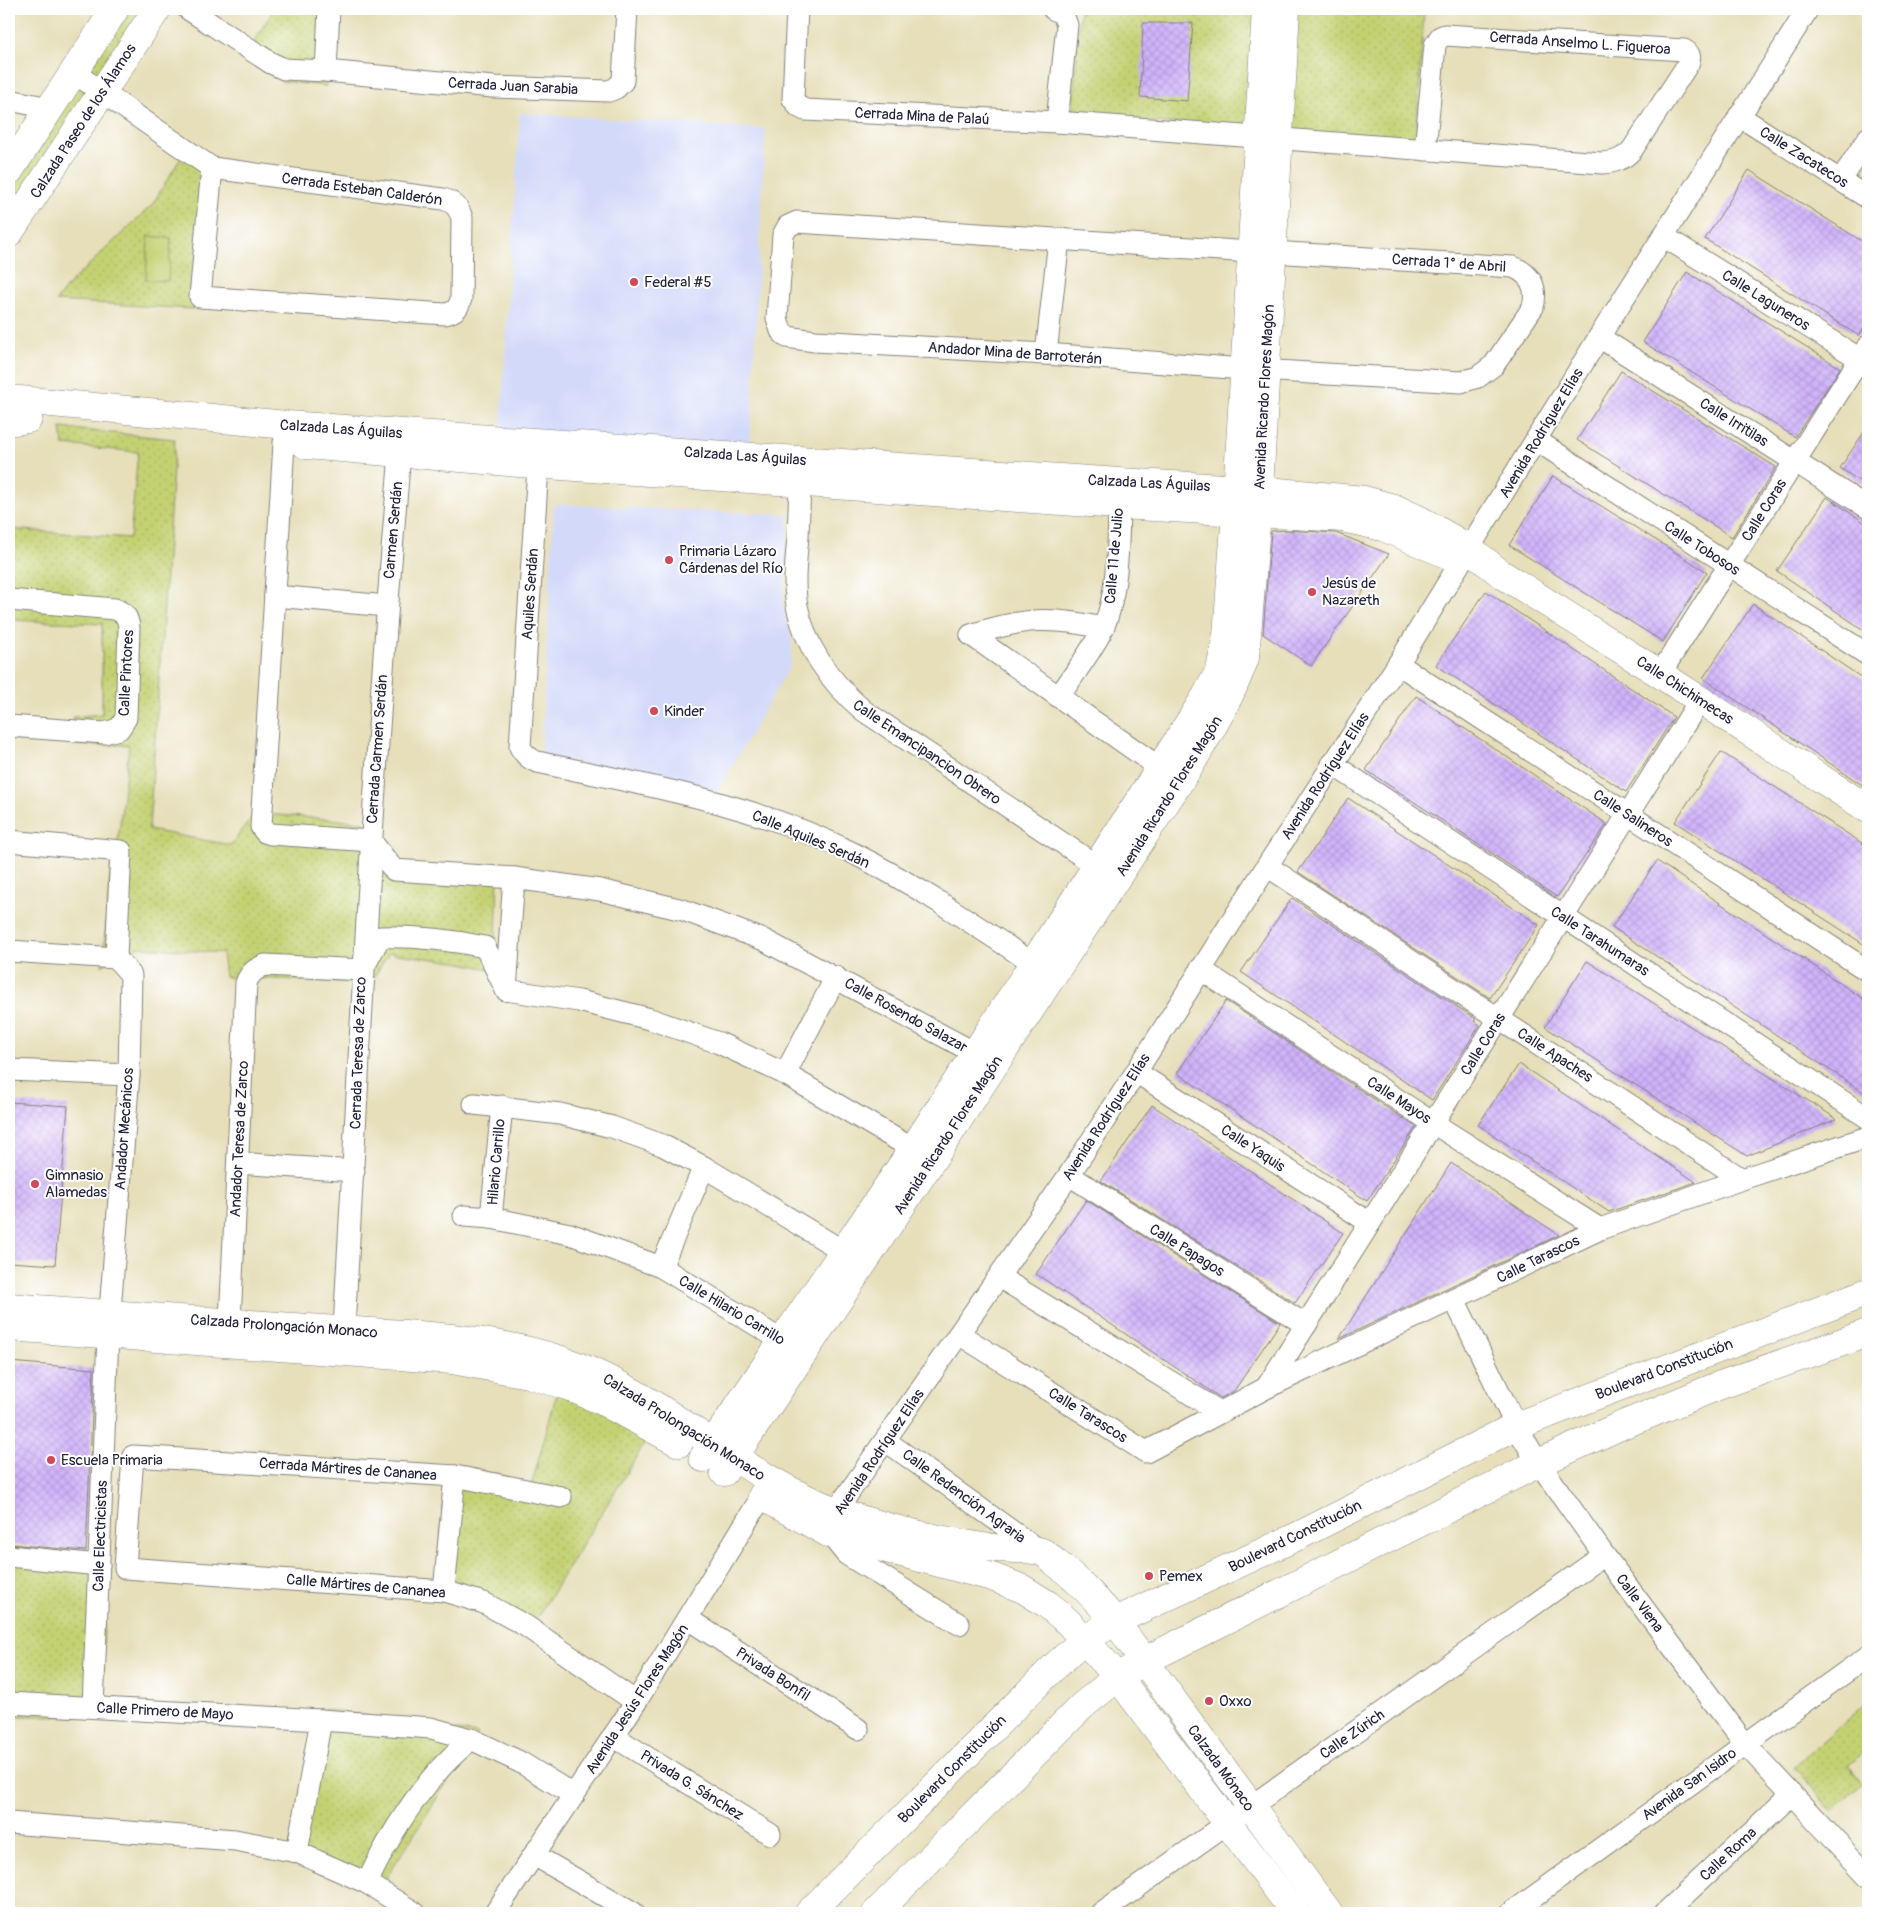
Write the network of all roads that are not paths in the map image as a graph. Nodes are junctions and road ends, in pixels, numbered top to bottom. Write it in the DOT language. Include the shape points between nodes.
graph roads {
  1 [pos="115,9"];
  2 [pos="157,9"];
  3 [pos="188,9"];
  4 [pos="329,9"];
  5 [pos="627,9"];
  6 [pos="797,9"];
  7 [pos="1053,9"];
  8 [pos="1266,9"];
  9 [pos="1286,9"];
  10 [pos="1808,9"];
  11 [pos="326,70"];
  12 [pos="73,72"];
  13 [pos="102,92"];
  14 [pos="9,100"];
  15 [pos="50,108"];
  16 [pos="1739,116"];
  17 [pos="1057,122"];
  18 [pos="1269,138"];
  19 [pos="1868,138"];
  20 [pos="1425,150"];
  21 [pos="212,168"];
  22 [pos="9,171"];
  23 [pos="1841,180"];
  24 [pos="1868,198"];
  25 [pos="9,234"];
  26 [pos="1663,236"];
  27 [pos="1058,240"];
  28 [pos="1262,252"];
  29 [pos="1599,337"];
  30 [pos="1046,354"];
  31 [pos="1866,356"];
  32 [pos="1255,370"];
  33 [pos="9,398"];
  34 [pos="15,419"];
  35 [pos="285,434"];
  36 [pos="1536,440"];
  37 [pos="539,453"];
  38 [pos="400,454"];
  39 [pos="1795,461"];
  40 [pos="802,471"];
  41 [pos="1119,493"];
  42 [pos="1247,500"];
  43 [pos="1868,508"];
  44 [pos="1466,555"];
  45 [pos="1729,565"];
  46 [pos="275,596"];
  47 [pos="9,600"];
  48 [pos="387,606"];
  49 [pos="1103,628"];
  50 [pos="1868,655"];
  51 [pos="1398,664"];
  52 [pos="1660,674"];
  53 [pos="1059,697"];
  54 [pos="1700,700"];
  55 [pos="9,726"];
  56 [pos="520,747"];
  57 [pos="1332,764"];
  58 [pos="1160,768"];
  59 [pos="1868,809"];
  60 [pos="1628,814"];
  61 [pos="372,840"];
  62 [pos="9,841"];
  63 [pos="1267,866"];
  64 [pos="1107,872"];
  65 [pos="514,878"];
  66 [pos="1563,916"];
  67 [pos="9,951"];
  68 [pos="116,958"];
  69 [pos="265,965"];
  70 [pos="1200,969"];
  71 [pos="363,970"];
  72 [pos="1043,970"];
  73 [pos="1868,971"];
  74 [pos="836,977"];
  75 [pos="506,990"];
  76 [pos="1499,1018"];
  77 [pos="975,1053"];
  78 [pos="9,1070"];
  79 [pos="1136,1072"];
  80 [pos="785,1074"];
  81 [pos="129,1075"];
  82 [pos="474,1104"];
  83 [pos="502,1106"];
  84 [pos="1868,1118"];
  85 [pos="1433,1123"];
  86 [pos="1868,1137"];
  87 [pos="922,1154"];
  88 [pos="238,1163"];
  89 [pos="704,1166"];
  90 [pos="354,1171"];
  91 [pos="1069,1174"];
  92 [pos="1742,1179"];
  93 [pos="464,1216"];
  94 [pos="491,1218"];
  95 [pos="1370,1223"];
  96 [pos="1600,1229"];
  97 [pos="843,1250"];
  98 [pos="661,1267"];
  99 [pos="999,1277"];
  100 [pos="1868,1292"];
  101 [pos="1454,1299"];
  102 [pos="9,1307"];
  103 [pos="1816,1311"];
  104 [pos="230,1322"];
  105 [pos="109,1324"];
  106 [pos="1306,1325"];
  107 [pos="9,1327"];
  108 [pos="1868,1333"];
  109 [pos="959,1334"];
  110 [pos="344,1340"];
  111 [pos="793,1347"];
  112 [pos="1718,1386"];
  113 [pos="1266,1388"];
  114 [pos="1220,1412"];
  115 [pos="1516,1426"];
  116 [pos="886,1441"];
  117 [pos="718,1458"];
  118 [pos="1539,1463"];
  119 [pos="455,1476"];
  120 [pos="769,1490"];
  121 [pos="561,1497"];
  122 [pos="833,1523"];
  123 [pos="1041,1552"];
  124 [pos="1604,1555"];
  125 [pos="9,1556"];
  126 [pos="99,1565"];
  127 [pos="125,1568"];
  128 [pos="444,1591"];
  129 [pos="688,1620"];
  130 [pos="1115,1621"];
  131 [pos="959,1624"];
  132 [pos="1084,1640"];
  133 [pos="1868,1656"];
  134 [pos="1144,1661"];
  135 [pos="1118,1676"];
  136 [pos="9,1702"];
  137 [pos="636,1702"];
  138 [pos="93,1707"];
  139 [pos="321,1720"];
  140 [pos="858,1729"];
  141 [pos="613,1736"];
  142 [pos="471,1739"];
  143 [pos="1745,1744"];
  144 [pos="1792,1794"];
  145 [pos="574,1796"];
  146 [pos="1249,1807"];
  147 [pos="9,1823"];
  148 [pos="1226,1823"];
  149 [pos="770,1834"];
  150 [pos="297,1852"];
  151 [pos="534,1855"];
  152 [pos="1868,1876"];
  153 [pos="366,1883"];
  154 [pos="415,1913"];
  155 [pos="495,1913"];
  156 [pos="634,1913"];
  157 [pos="809,1913"];
  158 [pos="876,1913"];
  159 [pos="1101,1913"];
  160 [pos="1295,1913"];
  161 [pos="1328,1913"];
  162 [pos="1511,1913"];
  163 [pos="1664,1913"];
  1 -- 12 [label="street"];
  2 -- 13 [label="street, Calzada Paseo de los Álamos"];
  3 -- 11 [label="street" via="277,66"];
  4 -- 11 [label="street"];
  5 -- 11 [label="street, Cerrada Juan Sarabia" via="623,81 609,91 493,86"];
  6 -- 17 [label="street, Cerrada Mina de Palaú" via="793,99 799,107 811,111"];
  7 -- 17 [label="street" via="1063,14 1067,25"];
  8 -- 18 [label="street, Avenida Ricardo Flores Magón"];
  9 -- 18 [label="street, Avenida Ricardo Flores Magón"];
  10 -- 16 [label="street, Avenida Rodríguez Elías"];
  12 -- 13 [label="street"];
  12 -- 15 [label="street"];
  13 -- 21 [label="street"];
  13 -- 25 [label="street, Calzada Paseo de los Álamos"];
  14 -- 15 [label="street"];
  15 -- 22 [label="street"];
  16 -- 23 [label="street, Calle Zacatecos"];
  16 -- 26 [label="street, Avenida Rodríguez Elías"];
  17 -- 18 [label="street, Cerrada Mina de Palaú"];
  18 -- 20 [label="street, Cerrada Anselmo L. Figueroa"];
  18 -- 28 [label="street, Avenida Ricardo Flores Magón"];
  19 -- 23 [label="street"];
  20 -- 20 [label="street, Cerrada Anselmo L. Figueroa" via="1435,45 1440,37 1684,50 1689,54 1690,61 1632,150 1619,160 1602,163"];
  21 -- 21 [label="street, Cerrada Esteban Calderón" via="449,201 460,210 462,218 459,306 445,314 200,298"];
  23 -- 24 [label="street, Calle Zacatecos"];
  26 -- 29 [label="street, Avenida Rodríguez Elías"];
  26 -- 31 [label="street, Calle Laguneros"];
  27 -- 28 [label="street"];
  27 -- 30 [label="street"];
  27 -- 30 [label="street, Andador Mina de Barroterán" via="804,221 792,223 784,235 777,318 787,337"];
  28 -- 32 [label="street, Avenida Ricardo Flores Magón"];
  28 -- 32 [label="street, Cerrada 1° de Abril" via="1513,267 1527,275 1534,284 1535,296 1533,307 1494,365 1471,380 1448,382"];
  29 -- 36 [label="street, Avenida Rodríguez Elías"];
  29 -- 39 [label="street, Calle Irritilas"];
  30 -- 32 [label="street, Andador Mina de Barroterán"];
  31 -- 39 [label="street, Calle Coras"];
  32 -- 42 [label="street, Avenida Ricardo Flores Magón"];
  33 -- 35 [label="street, Calzada Las Águilas"];
  34 -- 35 [label="street, Calzada Las Águilas"];
  35 -- 37 [label="street, Calzada Las Águilas"];
  35 -- 38 [label="street, Calzada Las Águilas"];
  35 -- 46 [label="street, Cerrada Carmen Serdán"];
  36 -- 44 [label="street, Avenida Rodríguez Elías"];
  36 -- 45 [label="street, Calle Tobosos"];
  37 -- 38 [label="street, Calzada Las Águilas"];
  37 -- 40 [label="street, Calzada Las Águilas"];
  37 -- 56 [label="street, Aquiles Serdán"];
  38 -- 48 [label="street, Carmen Serdán"];
  39 -- 43 [label="street, Calle Irritilas"];
  39 -- 45 [label="street, Calle Coras"];
  40 -- 41 [label="street, Calzada Las Águilas"];
  40 -- 64 [label="street, Calle Emancipancion Obrero" via="797,606 821,666 864,711"];
  41 -- 42 [label="street, Calzada Las Águilas"];
  41 -- 49 [label="street, Calle 11 de Julio" via="1115,580"];
  42 -- 44 [label="street, Calzada Las Águilas" via="1337,496 1364,500 1394,508 1420,520"];
  42 -- 58 [label="street, Avenida Ricardo Flores Magón" via="1220,670"];
  42 -- 64 [label="street, Avenida Ricardo Flores Magón" via="1245,658 1237,681 1189,767"];
  44 -- 51 [label="street, Avenida Rodríguez Elías"];
  44 -- 52 [label="street, Calle Chichimecas"];
  45 -- 50 [label="street, Calle Tobosos"];
  45 -- 52 [label="street, Calle Coras"];
  46 -- 48 [label="street"];
  46 -- 61 [label="street, Cerrada Carmen Serdán" via="261,827 271,834"];
  47 -- 55 [label="street, Calle Pintores" via="115,609 125,614 129,628 126,718 119,729 104,733"];
  48 -- 61 [label="street, Cerrada Carmen Serdán"];
  49 -- 53 [label="street, Calle 11 de Julio"];
  49 -- 53 [label="street" via="1072,621 1038,620 1004,624 971,635"];
  51 -- 57 [label="street, Avenida Rodríguez Elías"];
  51 -- 60 [label="street, Calle Salineros"];
  52 -- 54 [label="street, Calle Chichimecas"];
  53 -- 58 [label="street"];
  54 -- 59 [label="street, Calle Chichimecas"];
  54 -- 60 [label="street, Calle Coras"];
  56 -- 72 [label="street, Calle Aquiles Serdán" via="537,762 691,795 777,821 852,852 915,887"];
  57 -- 63 [label="street, Avenida Rodríguez Elías"];
  57 -- 66 [label="street, Calle Tarahumaras"];
  58 -- 64 [label="street, Avenida Ricardo Flores Magón"];
  60 -- 66 [label="street, Calle Coras"];
  60 -- 73 [label="street, Calle Salineros"];
  61 -- 65 [label="street, Calle Rosendo Salazar" via="394,870"];
  61 -- 71 [label="street"];
  62 -- 68 [label="street" via="120,851"];
  63 -- 70 [label="street, Avenida Rodríguez Elías"];
  63 -- 76 [label="street, Calle Apaches"];
  64 -- 72 [label="street, Avenida Ricardo Flores Magón"];
  65 -- 74 [label="street, Calle Rosendo Salazar" via="600,890 683,910 764,940"];
  65 -- 75 [label="street"];
  66 -- 76 [label="street, Calle Coras"];
  66 -- 84 [label="street, Calle Tarahumaras"];
  67 -- 68 [label="street"];
  68 -- 81 [label="street, Andador Mecánicos" via="131,975"];
  69 -- 71 [label="street, Cerrada Teresa de Zarco"];
  69 -- 88 [label="street, Andador Teresa de Zarco" via="252,972 246,983"];
  70 -- 79 [label="street, Avenida Rodríguez Elías"];
  70 -- 85 [label="street, Calle Mayos"];
  71 -- 75 [label="street" via="380,937 441,939 485,947"];
  71 -- 90 [label="street, Cerrada Teresa de Zarco"];
  72 -- 77 [label="street, Avenida Ricardo Flores Magón"];
  72 -- 87 [label="street, Avenida Ricardo Flores Magón"];
  74 -- 77 [label="street, Calle Rosendo Salazar"];
  74 -- 80 [label="street, Calle Rosendo Salazar"];
  75 -- 80 [label="street" via="579,1001 650,1019 719,1043"];
  76 -- 85 [label="street, Calle Coras"];
  76 -- 92 [label="street, Calle Apaches"];
  77 -- 87 [label="street, Avenida Ricardo Flores Magón"];
  78 -- 81 [label="street"];
  79 -- 91 [label="street, Avenida Rodríguez Elías"];
  79 -- 95 [label="street, Calle Yaquis"];
  80 -- 87 [label="street"];
  81 -- 105 [label="street, Andador Mecánicos"];
  82 -- 83 [label="street"];
  83 -- 89 [label="street" via="560,1114 612,1127 662,1145"];
  83 -- 94 [label="street, Hilario Carrillo"];
  85 -- 95 [label="street, Calle Coras"];
  85 -- 96 [label="street, Calle Mayos"];
  86 -- 92 [label="street, Calle Tarascos"];
  87 -- 97 [label="street, Avenida Ricardo Flores Magón"];
  87 -- 111 [label="street, Avenida Ricardo Flores Magón"];
  88 -- 90 [label="street"];
  88 -- 104 [label="street, Andador Teresa de Zarco"];
  89 -- 97 [label="street"];
  89 -- 98 [label="street"];
  90 -- 110 [label="street, Cerrada Teresa de Zarco"];
  91 -- 99 [label="street, Avenida Rodríguez Elías"];
  91 -- 106 [label="street, Calle Papagos"];
  92 -- 96 [label="street, Calle Tarascos"];
  93 -- 94 [label="street, Calle Hilario Carrillo"];
  94 -- 98 [label="street, Calle Hilario Carrillo" via="570,1234"];
  95 -- 106 [label="street, Calle Coras"];
  96 -- 101 [label="street, Calle Tarascos"];
  97 -- 111 [label="street, Avenida Ricardo Flores Magón"];
  98 -- 111 [label="street, Calle Hilario Carrillo"];
  99 -- 109 [label="street, Avenida Rodríguez Elías"];
  99 -- 114 [label="street"];
  100 -- 103 [label="street, Boulevard Constitución"];
  101 -- 113 [label="street, Calle Tarascos"];
  101 -- 115 [label="street, Calle Viena"];
  102 -- 105 [label="street, Calzada Prolongación Monaco"];
  103 -- 112 [label="street" via="1822,1328 1817,1339 1743,1371"];
  103 -- 115 [label="street, Boulevard Constitución"];
  104 -- 105 [label="street, Calzada Prolongación Monaco"];
  104 -- 110 [label="street, Calzada Prolongación Monaco"];
  105 -- 107 [label="street, Calzada Prolongación Monaco"];
  105 -- 110 [label="street, Calzada Prolongación Monaco"];
  105 -- 126 [label="street, Calle Electricistas"];
  106 -- 113 [label="street, Calle Coras"];
  108 -- 112 [label="street"];
  109 -- 114 [label="street, Calle Tarascos" via="1146,1452"];
  109 -- 116 [label="street, Avenida Rodríguez Elías"];
  110 -- 117 [label="street, Calzada Prolongación Monaco" via="528,1374 567,1386"];
  111 -- 117 [label="street, Avenida Ricardo Flores Magón"];
  112 -- 118 [label="street"];
  113 -- 114 [label="street, Calle Tarascos"];
  115 -- 118 [label="street, Calle Viena"];
  115 -- 130 [label="street, Boulevard Constitución" via="1298,1536"];
  116 -- 122 [label="street, Avenida Rodríguez Elías"];
  116 -- 123 [label="street, Calle Redención Agraria"];
  117 -- 120 [label="street, Calzada Prolongación Monaco"];
  118 -- 124 [label="street, Calle Viena"];
  118 -- 134 [label="street"];
  119 -- 121 [label="street, Cerrada Mártires de Cananea"];
  119 -- 127 [label="street, Cerrada Mártires de Cananea" via="133,1456"];
  119 -- 128 [label="street"];
  120 -- 122 [label="street, Calzada Prolongación Monaco"];
  120 -- 129 [label="street, Avenida Jesús Flores Magón"];
  122 -- 123 [label="street, Calzada Prolongación Monaco" via="887,1528 992,1548"];
  122 -- 131 [label="street" via="846,1554"];
  122 -- 132 [label="street, Calzada Prolongación Monaco" via="1023,1589 1047,1604"];
  123 -- 130 [label="street" via="1088,1590"];
  124 -- 143 [label="street, Calle Viena"];
  124 -- 146 [label="street, Calle Zúrich"];
  125 -- 126 [label="street"];
  126 -- 138 [label="street, Calle Electricistas"];
  127 -- 128 [label="street, Calle Mártires de Cananea"];
  128 -- 137 [label="street, Calle Mártires de Cananea" via="484,1602 526,1626"];
  129 -- 137 [label="street, Avenida Jesús Flores Magón"];
  129 -- 140 [label="street, Privada Bonfil"];
  130 -- 132 [label="street, Boulevard Constitución"];
  130 -- 134 [label="street, Calzada Mónaco"];
  132 -- 135 [label="street, Calzada Mónaco"];
  132 -- 157 [label="street, Boulevard Constitución"];
  133 -- 143 [label="street, Avenida San Isidro"];
  134 -- 135 [label="street"];
  134 -- 146 [label="street, Calzada Mónaco"];
  135 -- 148 [label="street, Calzada Mónaco"];
  135 -- 158 [label="street" via="1082,1706"];
  136 -- 138 [label="street, Calle Primero de Mayo"];
  137 -- 141 [label="street, Avenida Jesús Flores Magón"];
  138 -- 139 [label="street, Calle Primero de Mayo"];
  139 -- 142 [label="street, Calle Primero de Mayo" via="431,1728"];
  139 -- 150 [label="street"];
  141 -- 145 [label="street, Avenida Jesús Flores Magón"];
  141 -- 149 [label="street, Privada G. Sánchez"];
  142 -- 145 [label="street, Calle Primero de Mayo" via="520,1762"];
  142 -- 153 [label="street" via="410,1805"];
  143 -- 144 [label="street, Calle Viena"];
  143 -- 162 [label="street, Avenida San Isidro"];
  144 -- 152 [label="street, Calle Viena"];
  144 -- 163 [label="street, Calle Roma"];
  145 -- 151 [label="street, Avenida Jesús Flores Magón"];
  146 -- 148 [label="street, Calle Zúrich"];
  146 -- 161 [label="street, Calzada Mónaco"];
  147 -- 150 [label="street" via="235,1840"];
  148 -- 159 [label="street, Calle Zúrich"];
  148 -- 160 [label="street, Calzada Mónaco"];
  150 -- 153 [label="street"];
  151 -- 155 [label="street, Avenida Jesús Flores Magón"];
  151 -- 156 [label="street"];
  153 -- 154 [label="street"];
}
